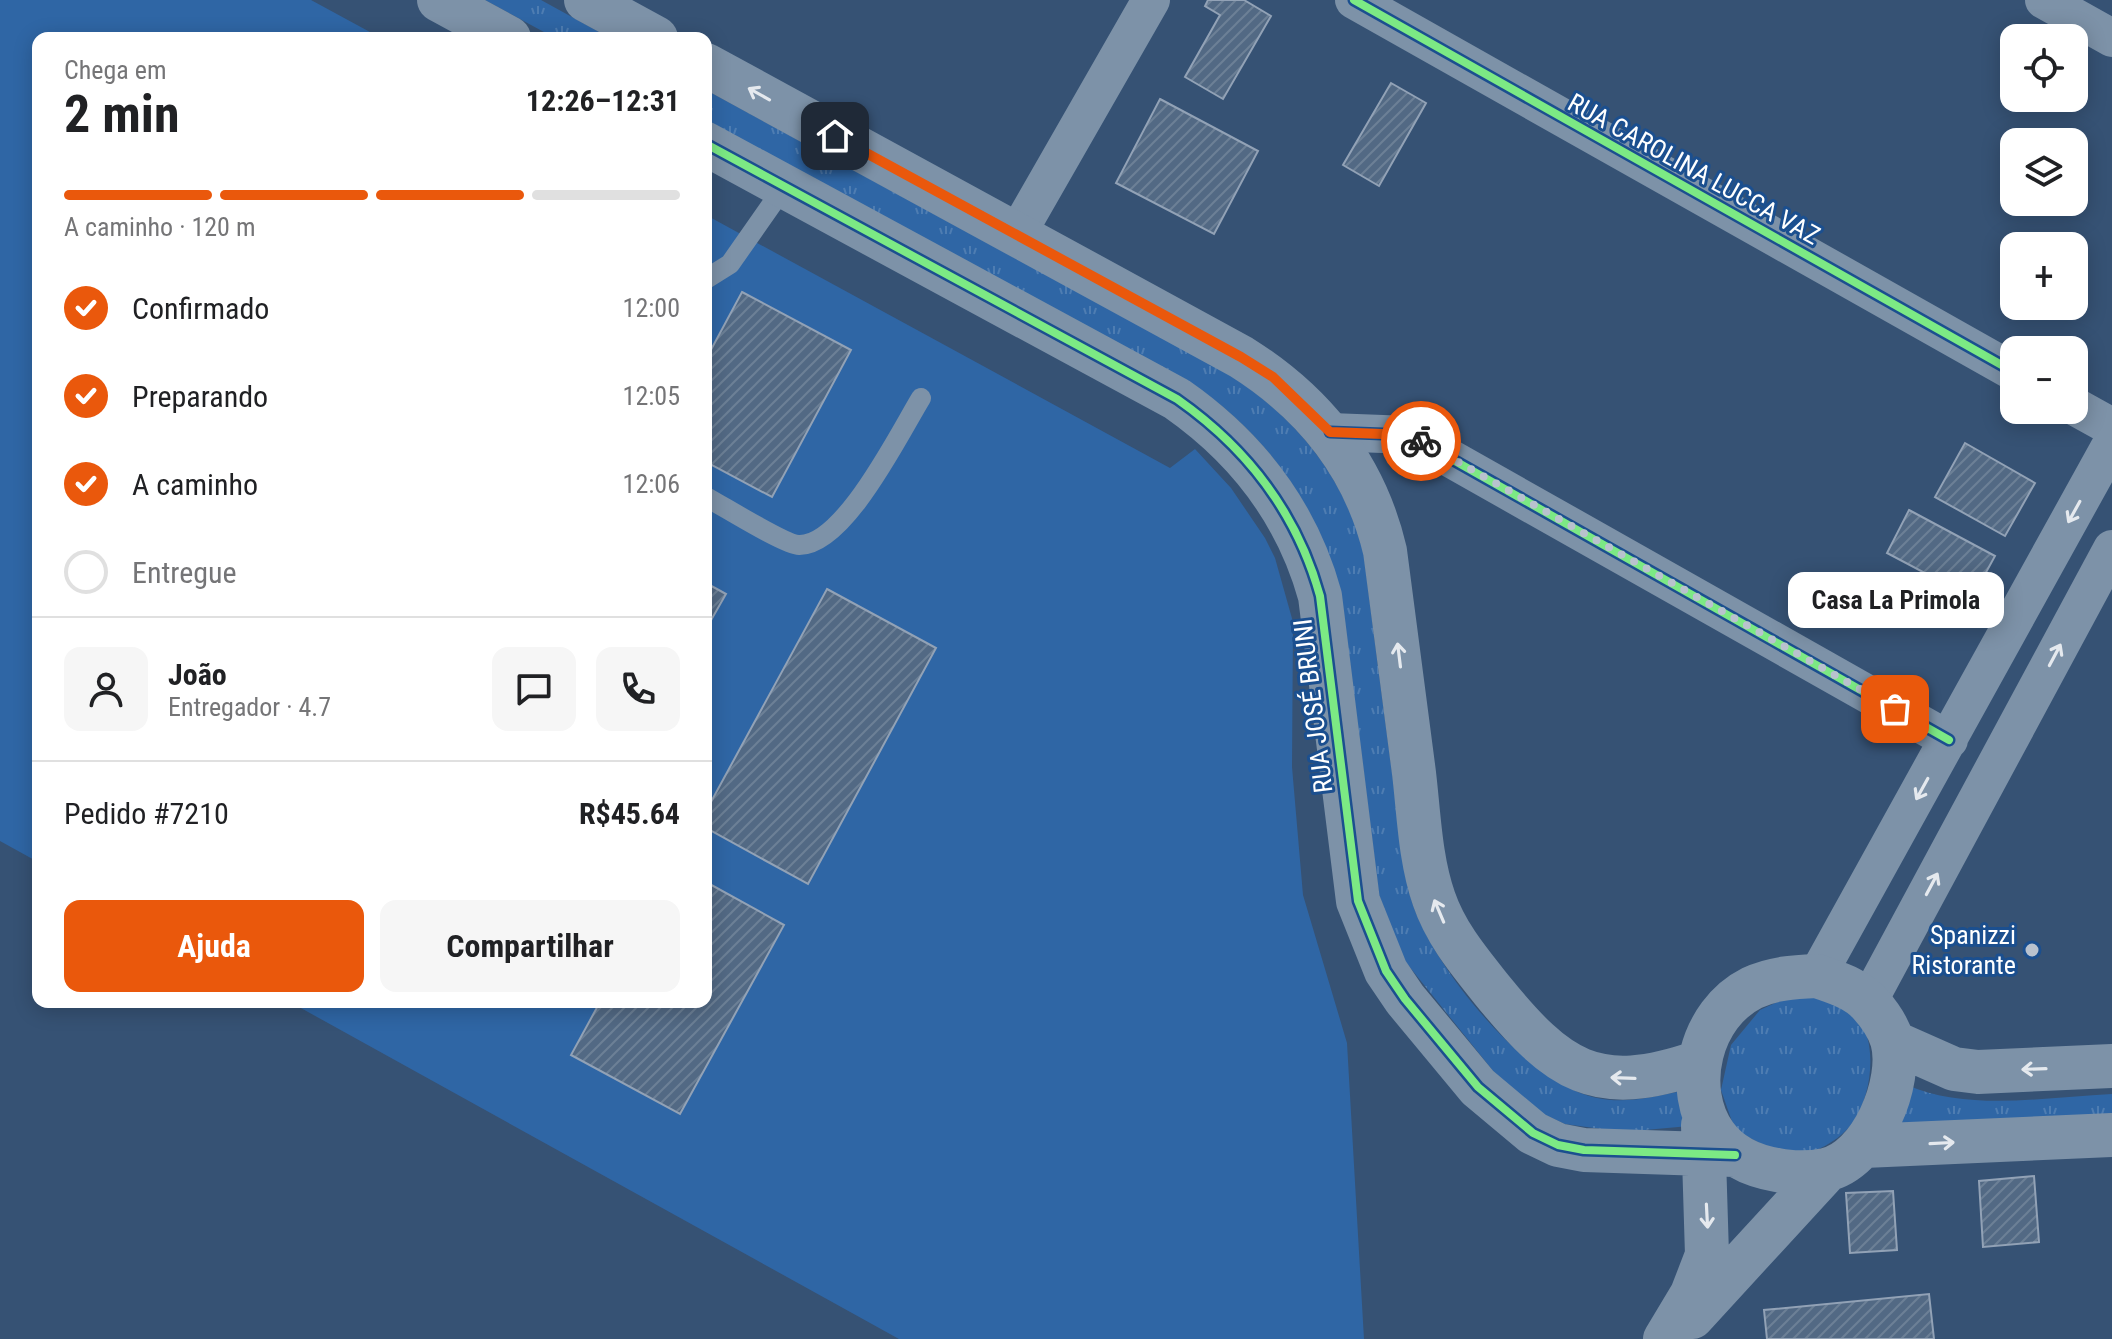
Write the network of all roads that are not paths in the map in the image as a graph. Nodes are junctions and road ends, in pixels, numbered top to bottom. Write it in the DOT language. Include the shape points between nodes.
graph roads {
  1 [pos="439,0"];
  2 [pos="586,0"];
  3 [pos="1151,0"];
  4 [pos="1356,0"];
  5 [pos="2044,0"];
  6 [pos="498,32"];
  7 [pos="645,32"];
  8 [pos="2112,38"];
  9 [pos="712,68"];
  10 [pos="712,147"];
  11 [pos="784,187"];
  12 [pos="1017,234"];
  13 [pos="712,275"];
  14 [pos="2000,364"];
  15 [pos="921,398"];
  16 [pos="2088,414"];
  17 [pos="2112,427"];
  18 [pos="1330,432"];
  19 [pos="2112,443"];
  20 [pos="712,500"];
  21 [pos="2112,549"];
  22 [pos="1949,740"];
  23 [pos="1817,976"];
  24 [pos="1868,1002"];
  25 [pos="1893,1042"];
  26 [pos="1699,1062"];
  27 [pos="2112,1066"];
  28 [pos="2112,1135"];
  29 [pos="1864,1146"];
  30 [pos="1720,1155"];
  31 [pos="1827,1170"];
  32 [pos="1665,1339"];
  33 [pos="1672,1339"];
  1 -- 6 [label="street"];
  2 -- 7 [label="street"];
  3 -- 12 [label="street"];
  4 -- 14 [label="street, RUA CAROLINA LUCCA VAZ"];
  5 -- 8 [label="street"];
  12 -- 9 [label="street, one-way"];
  10 -- 11 [label="street, RUA JOSÉ BRUNI"];
  11 -- 13 [label="lane" via="730,264"];
  11 -- 30 [label="street, RUA JOSÉ BRUNI" via="1177,399 1236,448 1262,476 1309,557 1320,596 1356,889 1386,971 1478,1087 1533,1133 1584,1150"];
  12 -- 18 [label="street" via="1273,377"];
  15 -- 20 [label="lane" via="847,517 816,543 796,546"];
  16 -- 17 [label="street"];
  18 -- 22 [label="street" via="1409,435"];
  26 -- 18 [label="street, one-way" via="1636,1079 1601,1077 1574,1067 1527,1033 1459,949 1443,921 1426,867 1376,514"];
  19 -- 22 [label="street, one-way"];
  24 -- 21 [label="street, one-way"];
  22 -- 23 [label="street, one-way"];
  23 -- 24 [label="street" via="1844,985"];
  23 -- 26 [label="street" via="1782,977 1750,989 1724,1011"];
  24 -- 25 [label="street"];
  27 -- 25 [label="street, one-way" via="1966,1070 1934,1063"];
  25 -- 29 [label="street" via="1888,1097"];
  26 -- 30 [label="street" via="1702,1110"];
  29 -- 28 [label="street, one-way"];
  29 -- 31 [label="street"];
  30 -- 31 [label="street" via="1786,1172"];
  30 -- 32 [label="street, one-way" via="1707,1255 1692,1294"];
  31 -- 33 [label="street"];
}
